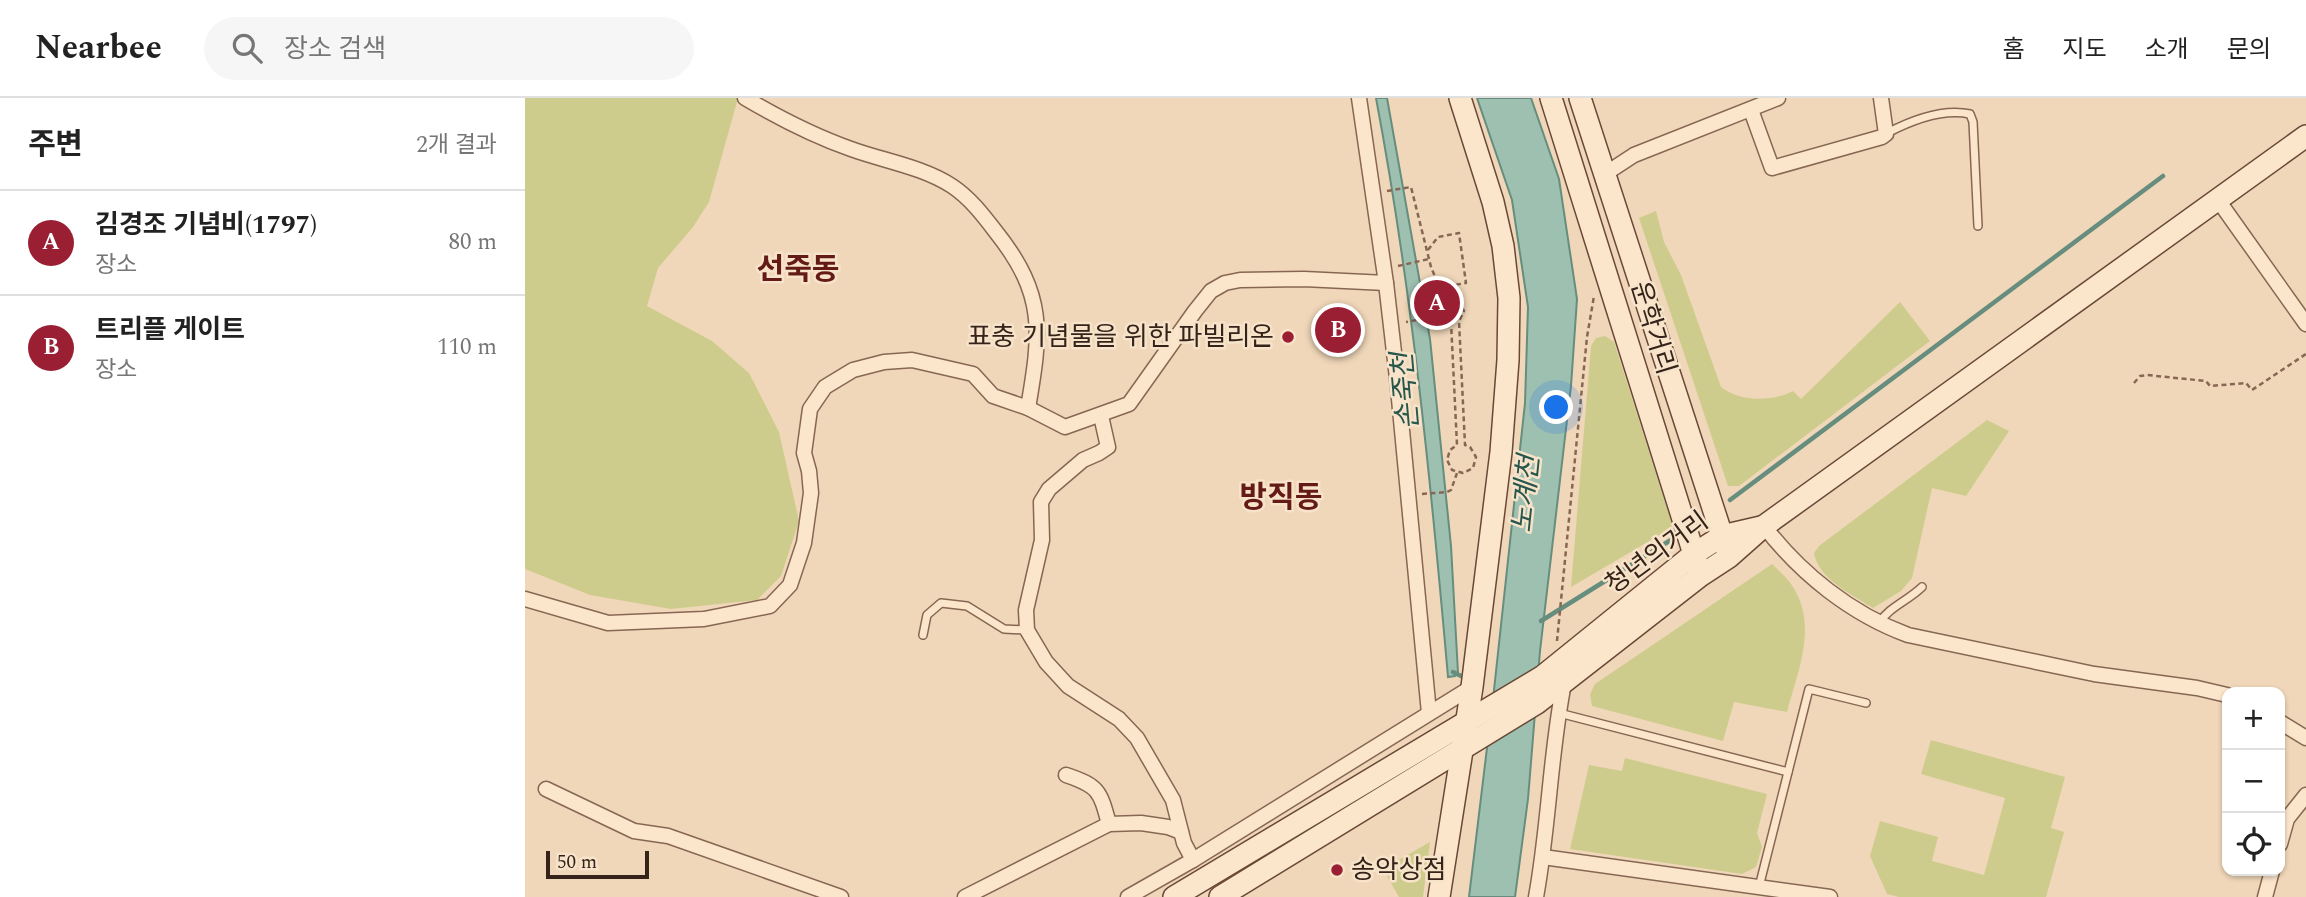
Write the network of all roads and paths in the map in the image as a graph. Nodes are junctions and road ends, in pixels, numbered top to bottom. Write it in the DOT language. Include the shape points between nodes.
graph roads {
  1 [pos="745,98"];
  2 [pos="1359,98"];
  3 [pos="1460,98"];
  4 [pos="1551,98"];
  5 [pos="1580,98"];
  6 [pos="1777,98"];
  7 [pos="1881,98"];
  8 [pos="1751,110"];
  9 [pos="1886,134"];
  10 [pos="2306,136"];
  11 [pos="1605,174"];
  12 [pos="1389,191"];
  13 [pos="2218,200"];
  14 [pos="1978,226"];
  15 [pos="1427,252"];
  16 [pos="1429,258"];
  17 [pos="1401,266"];
  18 [pos="1386,283"];
  19 [pos="1448,286"];
  20 [pos="1594,296"];
  21 [pos="1452,302"];
  22 [pos="1444,314"];
  23 [pos="1409,321"];
  24 [pos="1459,321"];
  25 [pos="1451,323"];
  26 [pos="2306,324"];
  27 [pos="2306,355"];
  28 [pos="2134,383"];
  29 [pos="1455,397"];
  30 [pos="1463,397"];
  31 [pos="1028,408"];
  32 [pos="1101,416"];
  33 [pos="1465,444"];
  34 [pos="1457,445"];
  35 [pos="1457,473"];
  36 [pos="1427,494"];
  37 [pos="1763,526"];
  38 [pos="1722,536"];
  39 [pos="1694,554"];
  40 [pos="1729,557"];
  41 [pos="1700,576"];
  42 [pos="1922,587"];
  43 [pos="525,598"];
  44 [pos="1559,616"];
  45 [pos="1879,624"];
  46 [pos="1027,630"];
  47 [pos="923,635"];
  48 [pos="1565,683"];
  49 [pos="1472,687"];
  50 [pos="2222,694"];
  51 [pos="1866,703"];
  52 [pos="1429,713"];
  53 [pos="1558,713"];
  54 [pos="2285,725"];
  55 [pos="1474,729"];
  56 [pos="2306,738"];
  57 [pos="1788,772"];
  58 [pos="1066,775"];
  59 [pos="546,789"];
  60 [pos="2306,795"];
  61 [pos="1109,824"];
  62 [pos="2285,826"];
  63 [pos="1181,832"];
  64 [pos="1543,857"];
  65 [pos="1193,860"];
  66 [pos="2271,876"];
  67 [pos="1759,887"];
  68 [pos="841,897"];
  69 [pos="965,897"];
  70 [pos="1128,897"];
  71 [pos="1174,897"];
  72 [pos="1220,897"];
  73 [pos="1440,897"];
  74 [pos="1539,897"];
  75 [pos="1830,897"];
  76 [pos="2265,897"];
  1 -- 31 [label="street" via="814,135 925,173 978,208 1016,256 1036,311 1037,356"];
  2 -- 18 [label="street"];
  3 -- 49 [label="main road" via="1493,202 1509,298 1501,452"];
  4 -- 39 [label="main road, 운학거리"];
  5 -- 11 [label="main road, 운학거리"];
  6 -- 8 [label="street"];
  7 -- 9 [label="street"];
  8 -- 9 [label="street" via="1772,168"];
  8 -- 11 [label="street" via="1634,155"];
  9 -- 14 [label="lane" via="1905,123 1934,116 1970,114"];
  10 -- 13 [label="main road"];
  11 -- 38 [label="main road, 운학거리"];
  12 -- 15 [label="path" via="1411,187"];
  13 -- 26 [label="street"];
  13 -- 37 [label="main road"];
  15 -- 16 [label="path"];
  15 -- 19 [label="path" via="1438,237 1458,233 1466,283"];
  16 -- 17 [label="path"];
  16 -- 19 [label="path" via="1436,279"];
  18 -- 32 [label="street" via="1304,279 1225,283 1211,291 1195,311 1129,404"];
  18 -- 52 [label="street"];
  19 -- 21 [label="path"];
  20 -- 44 [label="path"];
  21 -- 22 [label="path" via="1445,306"];
  21 -- 24 [label="path" via="1462,307 1464,315"];
  22 -- 23 [label="path"];
  22 -- 25 [label="path"];
  24 -- 25 [label="path"];
  24 -- 30 [label="path"];
  25 -- 29 [label="path"];
  27 -- 28 [label="path" via="2252,390 2246,383 2210,386 2206,380 2147,375"];
  29 -- 30 [label="path"];
  29 -- 34 [label="path"];
  30 -- 33 [label="path"];
  31 -- 32 [label="street" via="1065,427"];
  31 -- 43 [label="street" via="993,396 973,374 932,364 884,362 853,370 825,387 810,409 804,453 811,493 804,543 790,585 770,606 704,619 608,623"];
  32 -- 46 [label="street" via="1108,447 1083,460 1049,489 1041,502 1042,540 1026,610"];
  33 -- 34 [label="path"];
  33 -- 35 [label="path" via="1474,451 1475,463 1468,471"];
  34 -- 35 [label="path" via="1447,460"];
  35 -- 36 [label="path" via="1451,490"];
  37 -- 38 [label="main road, 청년의거리"];
  37 -- 40 [label="main road, 청년의거리"];
  37 -- 45 [label="street" via="1816,580"];
  38 -- 39 [label="main road, 청년의거리"];
  38 -- 40 [label="main road, 운학거리"];
  39 -- 41 [label="main road, 운학거리"];
  39 -- 55 [label="main road, 청년의거리"];
  40 -- 41 [label="main road, 청년의거리"];
  41 -- 48 [label="main road, 청년의거리"];
  42 -- 45 [label="lane" via="1885,614"];
  45 -- 50 [label="street" via="1908,635 2094,674"];
  46 -- 47 [label="lane" via="1004,629 967,606 941,603 927,615"];
  46 -- 63 [label="street" via="1046,662 1068,686 1119,719 1137,738 1174,800"];
  48 -- 53 [label="street"];
  48 -- 55 [label="main road, 청년의거리" via="1537,703"];
  49 -- 52 [label="street"];
  49 -- 55 [label="main road"];
  51 -- 57 [label="lane" via="1809,689"];
  52 -- 65 [label="street"];
  53 -- 57 [label="lane"];
  53 -- 64 [label="street"];
  54 -- 56 [label="street"];
  55 -- 71 [label="main road, 청년의거리"];
  55 -- 72 [label="main road, 청년의거리"];
  55 -- 73 [label="main road"];
  57 -- 67 [label="lane"];
  58 -- 61 [label="street" via="1090,783 1102,798"];
  59 -- 68 [label="street" via="634,831 668,836"];
  60 -- 62 [label="street"];
  61 -- 63 [label="street" via="1141,822"];
  61 -- 69 [label="street"];
  63 -- 65 [label="street"];
  64 -- 67 [label="street"];
  64 -- 74 [label="street"];
  65 -- 70 [label="street"];
  66 -- 76 [label="street"];
  67 -- 75 [label="street"];
}
